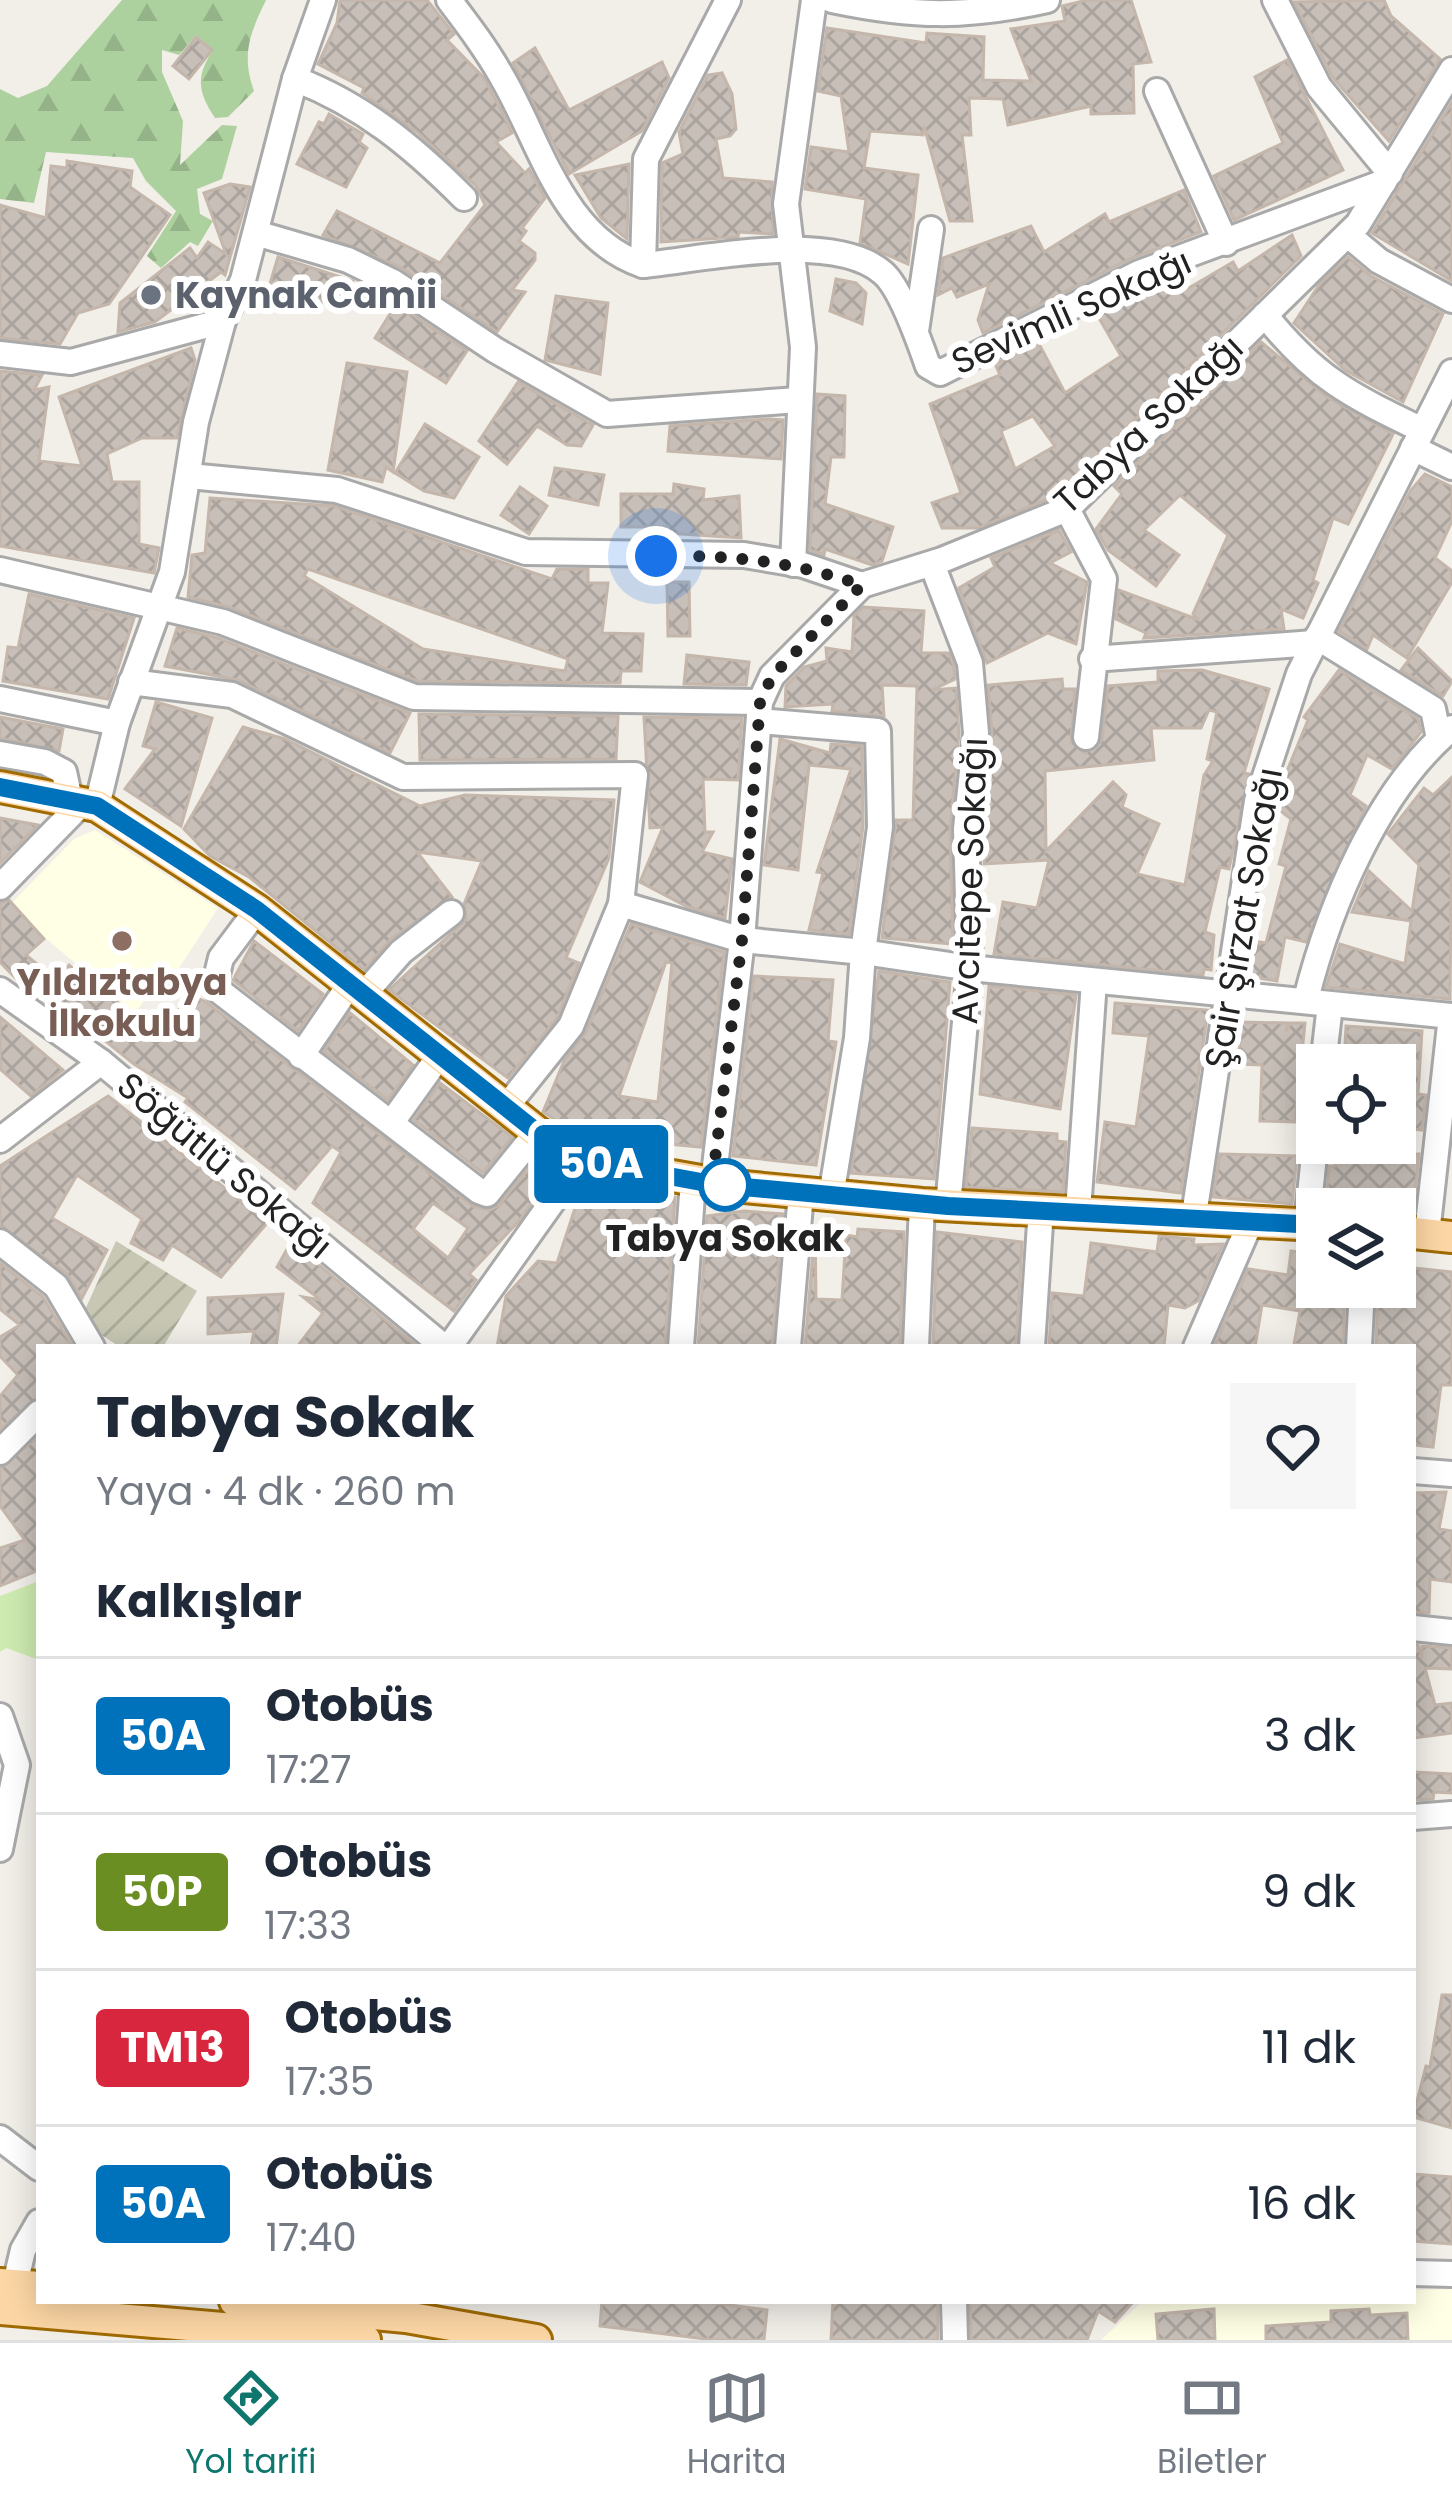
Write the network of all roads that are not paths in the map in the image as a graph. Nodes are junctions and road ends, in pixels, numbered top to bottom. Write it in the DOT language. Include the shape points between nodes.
graph roads {
  1 [pos="323,0"];
  2 [pos="449,0"];
  3 [pos="728,0"];
  4 [pos="814,0"];
  5 [pos="832,0"];
  6 [pos="1047,0"];
  7 [pos="1275,0"];
  8 [pos="295,79"];
  9 [pos="1450,79"];
  10 [pos="1157,91"];
  11 [pos="1387,178"];
  12 [pos="464,198"];
  13 [pos="931,229"];
  14 [pos="256,233"];
  15 [pos="1348,235"];
  16 [pos="1226,243"];
  17 [pos="789,251"];
  18 [pos="643,265"];
  19 [pos="1452,300"];
  20 [pos="1265,315"];
  21 [pos="224,321"];
  22 [pos="916,334"];
  23 [pos="0,354"];
  24 [pos="1452,372"];
  25 [pos="798,400"];
  26 [pos="1418,439"];
  27 [pos="1452,467"];
  28 [pos="189,476"];
  29 [pos="1067,509"];
  30 [pos="793,563"];
  31 [pos="932,563"];
  32 [pos="0,570"];
  33 [pos="862,585"];
  34 [pos="156,605"];
  35 [pos="1316,640"];
  36 [pos="1091,659"];
  37 [pos="131,682"];
  38 [pos="0,699"];
  39 [pos="759,712"];
  40 [pos="117,723"];
  41 [pos="1445,734"];
  42 [pos="1086,737"];
  43 [pos="0,754"];
  44 [pos="0,787"];
  45 [pos="83,803"];
  46 [pos="0,887"];
  47 [pos="621,904"];
  48 [pos="257,910"];
  49 [pos="451,913"];
  50 [pos="742,940"];
  51 [pos="863,952"];
  52 [pos="970,968"];
  53 [pos="1094,981"];
  54 [pos="357,989"];
  55 [pos="0,990"];
  56 [pos="1225,993"];
  57 [pos="1318,1002"];
  58 [pos="1452,1016"];
  59 [pos="1321,1044"];
  60 [pos="440,1055"];
  61 [pos="301,1056"];
  62 [pos="101,1062"];
  63 [pos="506,1107"];
  64 [pos="392,1122"];
  65 [pos="537,1132"];
  66 [pos="0,1140"];
  67 [pos="582,1160"];
  68 [pos="1445,1161"];
  69 [pos="703,1182"];
  70 [pos="816,1194"];
  71 [pos="935,1205"];
  72 [pos="1041,1208"];
  73 [pos="1078,1210"];
  74 [pos="1194,1215"];
  75 [pos="1252,1219"];
  76 [pos="1296,1223"];
  77 [pos="1439,1235"];
  78 [pos="0,1242"];
  79 [pos="1361,1308"];
  80 [pos="90,1344"];
  81 [pos="443,1344"];
  82 [pos="449,1344"];
  83 [pos="681,1344"];
  84 [pos="789,1344"];
  85 [pos="916,1344"];
  86 [pos="1032,1344"];
  87 [pos="1197,1344"];
  88 [pos="1359,1344"];
  89 [pos="36,1415"];
  90 [pos="0,1452"];
  91 [pos="1416,1471"];
  92 [pos="1452,1471"];
  93 [pos="1416,1628"];
  94 [pos="1452,1632"];
  95 [pos="0,1716"];
  96 [pos="1452,1814"];
  97 [pos="1416,1817"];
  98 [pos="0,1849"];
  99 [pos="0,2138"];
  100 [pos="36,2166"];
  101 [pos="36,2227"];
  102 [pos="1416,2273"];
  103 [pos="1452,2274"];
  104 [pos="14,2295"];
  105 [pos="44,2304"];
  106 [pos="268,2304"];
  107 [pos="954,2304"];
  108 [pos="129,2330"];
  109 [pos="364,2340"];
  110 [pos="536,2340"];
  111 [pos="955,2340"];
  1 -- 8 [label="street"];
  2 -- 18 [label="street" via="505,81 560,194 622,258"];
  3 -- 18 [label="street" via="646,159"];
  4 -- 17 [label="street" via="786,204"];
  5 -- 6 [label="street" via="926,16 978,16"];
  7 -- 11 [label="street" via="1319,87"];
  8 -- 12 [label="street" via="369,115"];
  8 -- 14 [label="street"];
  9 -- 11 [label="street, Tabya Sokağı"];
  10 -- 16 [label="street"];
  11 -- 15 [label="street, Tabya Sokağı"];
  11 -- 16 [label="street, Sevimli Sokağı"];
  13 -- 22 [label="street"];
  14 -- 21 [label="street"];
  14 -- 25 [label="street" via="393,282 607,414"];
  15 -- 19 [label="street"];
  15 -- 20 [label="street, Tabya Sokağı"];
  16 -- 22 [label="street, Sevimli Sokağı" via="1139,274 940,373 928,366"];
  17 -- 18 [label="street, Sevimli Sokağı"];
  17 -- 22 [label="street, Sevimli Sokağı" via="839,252 885,273"];
  17 -- 25 [label="street" via="802,347"];
  20 -- 26 [label="street" via="1336,388"];
  20 -- 29 [label="street, Tabya Sokağı"];
  21 -- 23 [label="street" via="71,362"];
  21 -- 28 [label="street"];
  24 -- 26 [label="street, Şair Şirzat Sokağı"];
  25 -- 30 [label="street"];
  26 -- 27 [label="street"];
  26 -- 35 [label="street, Şair Şirzat Sokağı"];
  28 -- 30 [label="street" via="338,490 526,552"];
  28 -- 34 [label="street" via="172,572"];
  29 -- 31 [label="street, Tabya Sokağı"];
  29 -- 36 [label="street" via="1104,579"];
  30 -- 33 [label="street"];
  31 -- 33 [label="street, Tabya Sokağı"];
  31 -- 52 [label="street, Avcıtepe Sokağı" via="970,664 974,698 966,829"];
  32 -- 34 [label="street"];
  33 -- 39 [label="street, Tabya Sokağı" via="772,676"];
  34 -- 37 [label="street"];
  34 -- 39 [label="street" via="223,622 414,697 546,696"];
  35 -- 36 [label="street"];
  35 -- 41 [label="street" via="1433,709"];
  35 -- 56 [label="street, Şair Şirzat Sokağı" via="1258,801"];
  36 -- 42 [label="street"];
  37 -- 40 [label="street"];
  37 -- 47 [label="street" via="232,694 403,777 635,775"];
  38 -- 40 [label="street"];
  39 -- 50 [label="street"];
  39 -- 51 [label="street" via="878,731 880,826"];
  40 -- 45 [label="street"];
  41 -- 57 [label="street" via="1362,842 1318,948"];
  43 -- 45 [label="street" via="64,772"];
  44 -- 45 [label="main road"];
  45 -- 46 [label="street"];
  45 -- 48 [label="main road"];
  47 -- 50 [label="street"];
  47 -- 63 [label="street" via="571,1026"];
  48 -- 54 [label="main road"];
  48 -- 61 [label="street" via="220,958 214,987"];
  49 -- 54 [label="street"];
  50 -- 51 [label="street"];
  50 -- 69 [label="street"];
  51 -- 52 [label="street"];
  51 -- 70 [label="street" via="857,1038"];
  52 -- 53 [label="street"];
  52 -- 71 [label="street, Avcıtepe Sokağı"];
  53 -- 56 [label="street"];
  53 -- 73 [label="street"];
  54 -- 60 [label="main road"];
  54 -- 61 [label="street"];
  55 -- 62 [label="street, Söğütlü Sokağı"];
  56 -- 57 [label="street"];
  56 -- 74 [label="street, Şair Şirzat Sokağı"];
  57 -- 58 [label="street"];
  57 -- 59 [label="street"];
  58 -- 68 [label="street"];
  60 -- 63 [label="main road"];
  60 -- 64 [label="street"];
  61 -- 64 [label="street"];
  62 -- 66 [label="street"];
  62 -- 81 [label="street, Söğütlü Sokağı"];
  63 -- 65 [label="main road"];
  64 -- 65 [label="street" via="487,1193"];
  65 -- 67 [label="main road"];
  67 -- 69 [label="main road"];
  67 -- 82 [label="street"];
  68 -- 77 [label="street"];
  69 -- 70 [label="main road"];
  69 -- 83 [label="street"];
  70 -- 71 [label="main road"];
  70 -- 84 [label="street"];
  71 -- 72 [label="main road"];
  71 -- 85 [label="street, Avcıtepe Sokağı"];
  72 -- 73 [label="main road"];
  72 -- 86 [label="street"];
  73 -- 74 [label="main road"];
  74 -- 75 [label="main road"];
  75 -- 76 [label="main road"];
  75 -- 87 [label="street"];
  78 -- 80 [label="street" via="56,1286"];
  79 -- 88 [label="street"];
  89 -- 90 [label="street"];
  91 -- 92 [label="street"];
  93 -- 94 [label="street"];
  95 -- 98 [label="street" via="17,1765"];
  96 -- 97 [label="street"];
  99 -- 100 [label="street"];
  101 -- 104 [label="street"];
  102 -- 103 [label="street"];
  105 -- 108 [label="main road"];
  106 -- 110 [label="main road"];
  107 -- 111 [label="street"];
  108 -- 109 [label="main road"];
}
